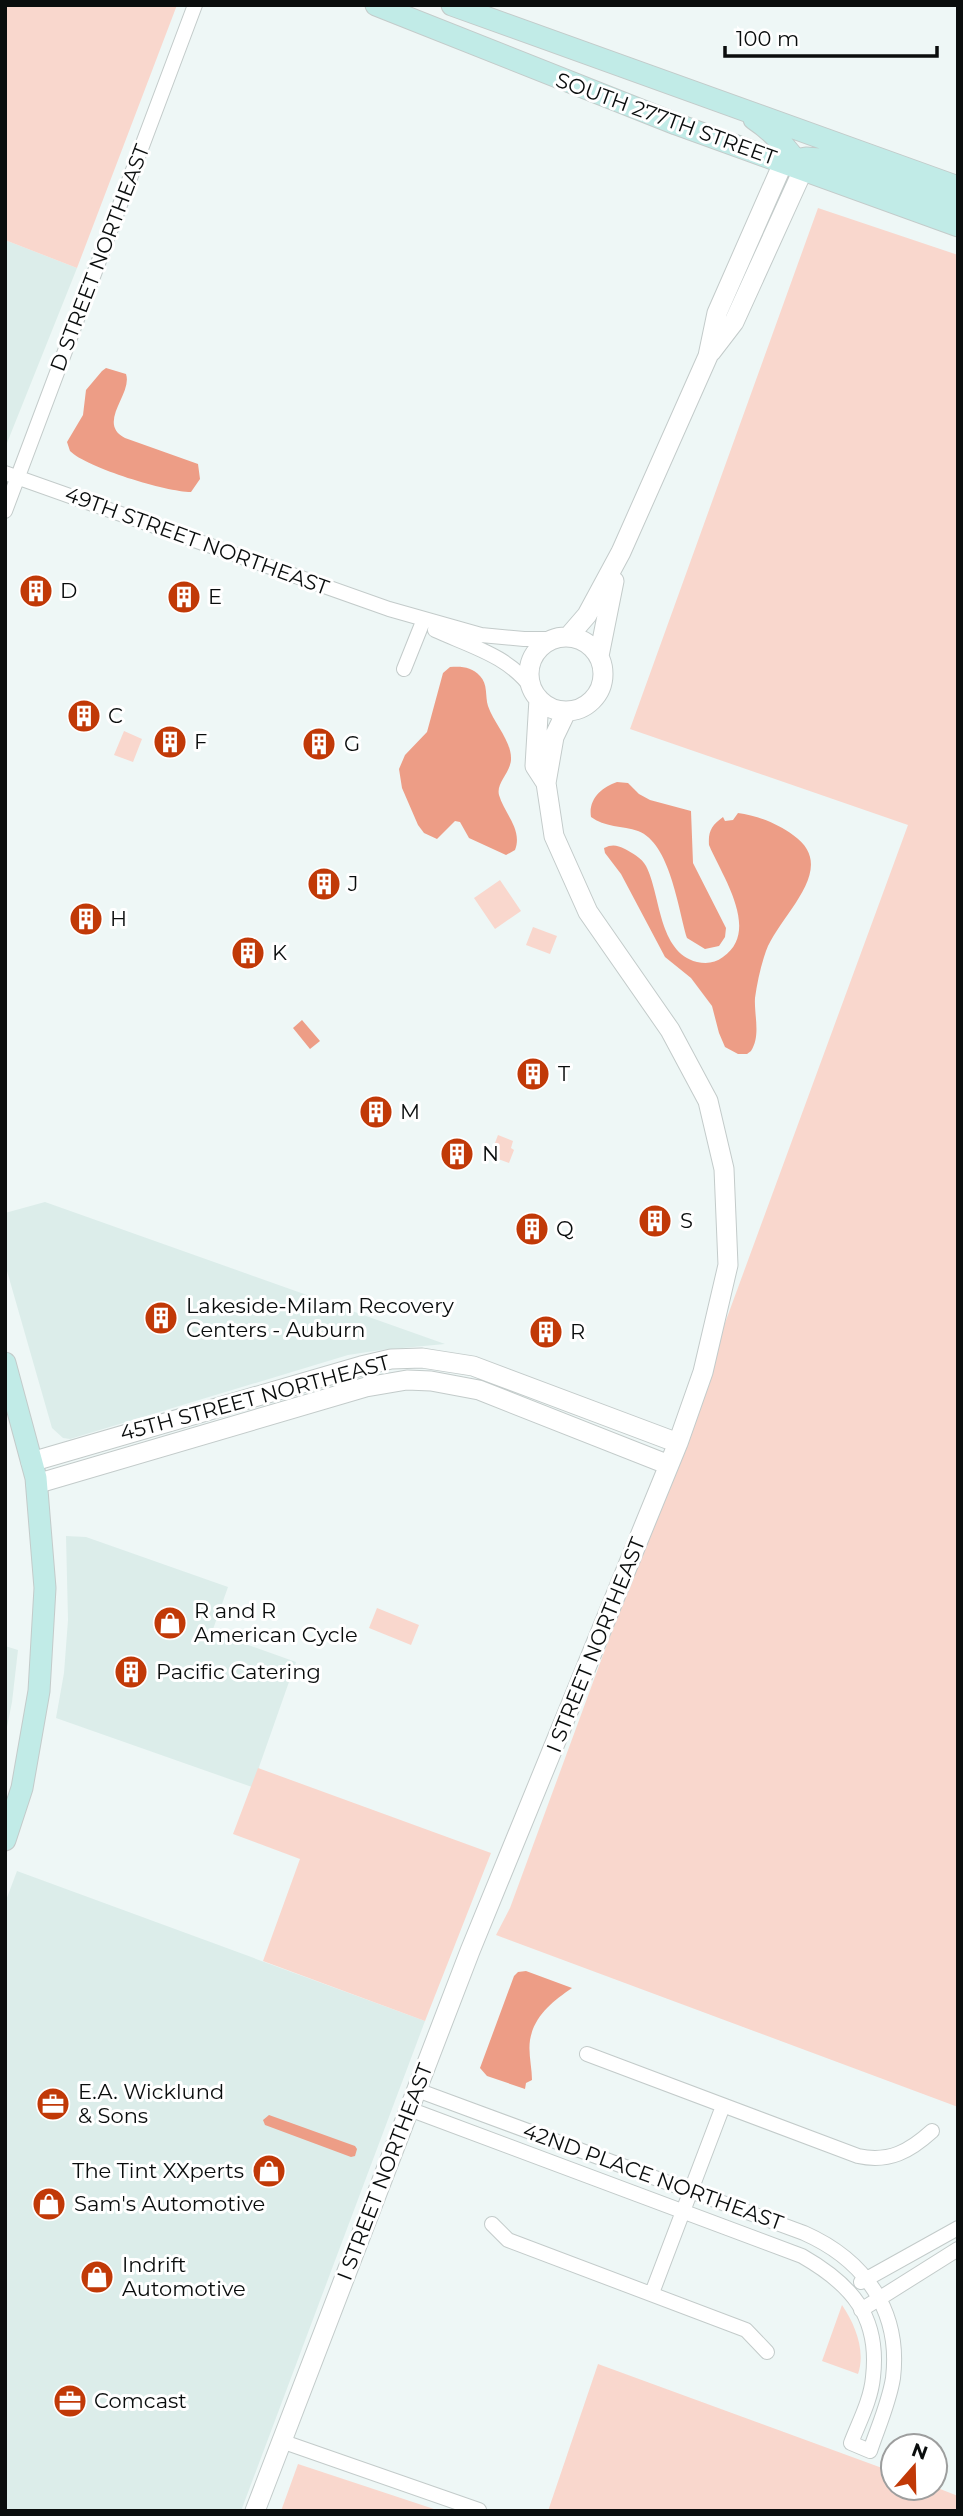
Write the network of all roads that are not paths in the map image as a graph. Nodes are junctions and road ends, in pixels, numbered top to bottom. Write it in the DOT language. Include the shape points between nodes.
graph roads {
  1 [pos="195,5"];
  2 [pos="376,5"];
  3 [pos="452,5"];
  4 [pos="724,102"];
  5 [pos="794,164"];
  6 [pos="958,187"];
  7 [pos="958,209"];
  8 [pos="958,226"];
  9 [pos="12,475"];
  10 [pos="5,511"];
  11 [pos="621,552"];
  12 [pos="389,609"];
  13 [pos="422,624"];
  14 [pos="561,638"];
  15 [pos="599,656"];
  16 [pos="404,669"];
  17 [pos="536,694"];
  18 [pos="566,712"];
  19 [pos="546,783"];
  20 [pos="5,1363"];
  21 [pos="678,1443"];
  22 [pos="31,1462"];
  23 [pos="669,1465"];
  24 [pos="36,1485"];
  25 [pos="5,1840"];
  26 [pos="587,2054"];
  27 [pos="417,2090"];
  28 [pos="723,2106"];
  29 [pos="409,2109"];
  30 [pos="932,2132"];
  31 [pos="691,2191"];
  32 [pos="683,2212"];
  33 [pos="492,2224"];
  34 [pos="958,2228"];
  35 [pos="958,2249"];
  36 [pos="874,2289"];
  37 [pos="652,2293"];
  38 [pos="856,2300"];
  39 [pos="767,2352"];
  40 [pos="281,2441"];
  41 [pos="479,2510"];
  42 [pos="255,2511"];
  1 -- 9 [label="street, D STREET NORTHEAST"];
  2 -- 5 [label="main road, SOUTH 277TH STREET" via="566,82"];
  3 -- 4 [label="main road, SOUTH 277TH STREET"];
  4 -- 5 [label="main road" via="768,128"];
  4 -- 6 [label="main road, SOUTH 277TH STREET"];
  5 -- 7 [label="main road" via="819,159"];
  5 -- 8 [label="main road, SOUTH 277TH STREET"];
  5 -- 11 [label="street" via="717,313 708,356"];
  9 -- 10 [label="street, D STREET NORTHEAST"];
  9 -- 12 [label="street, 49TH STREET NORTHEAST"];
  11 -- 14 [label="street" via="587,615"];
  11 -- 15 [label="street"];
  12 -- 13 [label="street, 49TH STREET NORTHEAST"];
  12 -- 14 [label="street, 49TH STREET NORTHEAST" via="481,635"];
  13 -- 16 [label="street"];
  13 -- 17 [label="street, 49TH STREET NORTHEAST" via="496,656 522,675"];
  14 -- 15 [label="street" via="580,639"];
  14 -- 17 [label="street" via="535,653 529,677"];
  15 -- 18 [label="street" via="603,667 600,691 583,708"];
  17 -- 18 [label="street" via="548,707"];
  17 -- 19 [label="street, I STREET NORTHEAST" via="536,766"];
  18 -- 19 [label="street, I STREET NORTHEAST" via="554,737"];
  19 -- 21 [label="street, I STREET NORTHEAST" via="554,836 588,912 670,1030 708,1101 724,1169 727,1265 703,1372"];
  20 -- 22 [label="main road"];
  21 -- 22 [label="street, 45TH STREET NORTHEAST" via="473,1366 422,1358 361,1366"];
  21 -- 23 [label="street, I STREET NORTHEAST"];
  22 -- 24 [label="main road"];
  23 -- 24 [label="street, 45TH STREET NORTHEAST" via="479,1390 407,1380 366,1387"];
  23 -- 27 [label="street, I STREET NORTHEAST"];
  24 -- 25 [label="main road" via="45,1588 39,1691 22,1788"];
  26 -- 28 [label="street"];
  27 -- 29 [label="street, I STREET NORTHEAST"];
  27 -- 31 [label="street, 42ND PLACE NORTHEAST"];
  28 -- 30 [label="street" via="872,2159 913,2148"];
  28 -- 31 [label="street"];
  29 -- 32 [label="street, 42ND PLACE NORTHEAST"];
  29 -- 40 [label="street, I STREET NORTHEAST"];
  31 -- 32 [label="street"];
  31 -- 36 [label="street, 42ND PLACE NORTHEAST" via="822,2241"];
  32 -- 37 [label="street"];
  32 -- 38 [label="street, 42ND PLACE NORTHEAST" via="802,2256 826,2270"];
  33 -- 37 [label="street" via="508,2240"];
  34 -- 36 [label="street"];
  35 -- 36 [label="street"];
  36 -- 38 [label="street"];
  36 -- 38 [label="street"];
  36 -- 38 [label="street" via="893,2340 894,2357 888,2400 870,2451 851,2443 873,2378 872,2339"];
  37 -- 39 [label="street" via="746,2330"];
  40 -- 41 [label="street"];
  40 -- 42 [label="street, I STREET NORTHEAST"];
}
